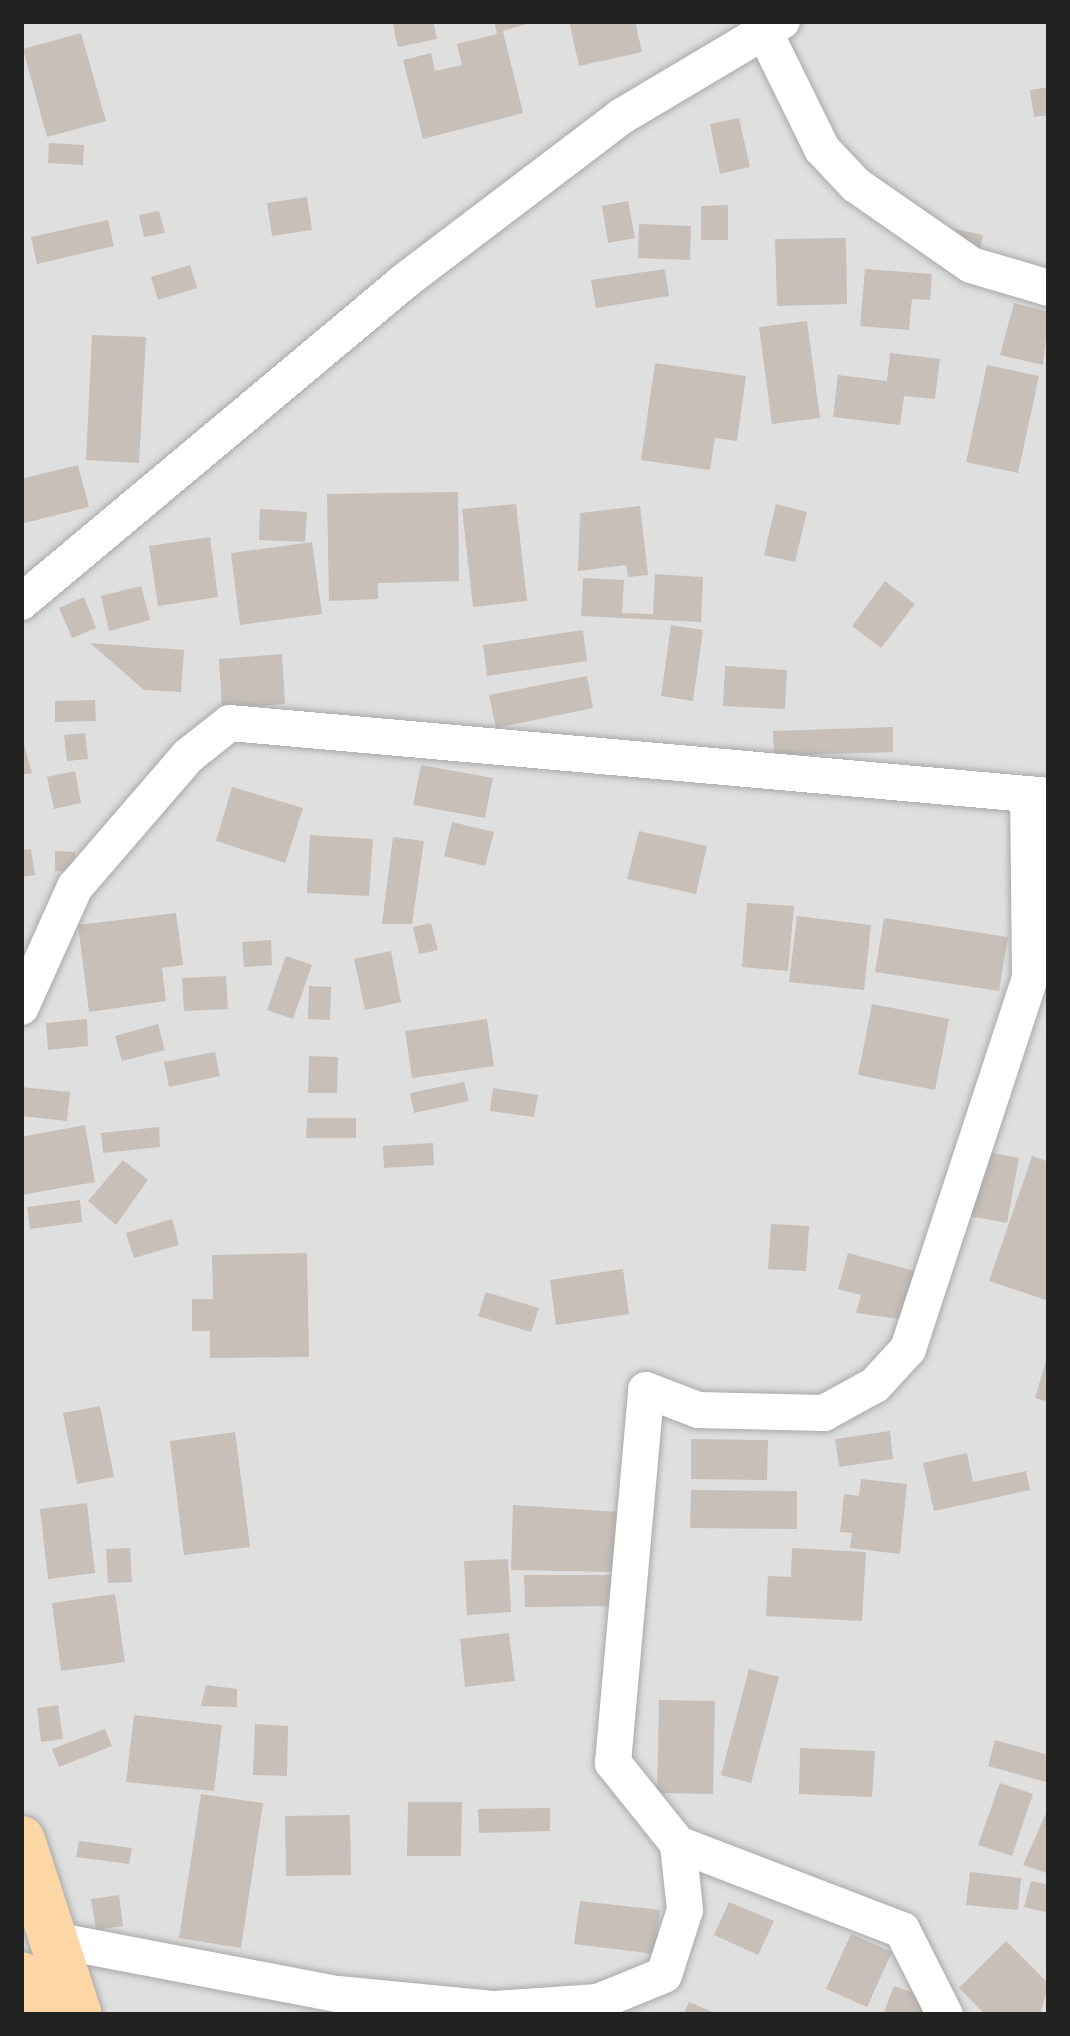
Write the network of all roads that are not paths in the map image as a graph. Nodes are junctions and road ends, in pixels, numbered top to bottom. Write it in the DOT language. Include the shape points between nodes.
graph roads {
  1 [pos="773,26"];
  2 [pos="1049,288"];
  3 [pos="21,602"];
  4 [pos="1039,795"];
  5 [pos="21,1007"];
  6 [pos="21,1840"];
  7 [pos="678,1844"];
  8 [pos="59,1941"];
  9 [pos="21,1976"];
  10 [pos="32,2015"];
  11 [pos="78,2015"];
  12 [pos="945,2015"];
  1 -- 2 [label="street" via="822,149 856,185 971,265"];
  1 -- 3 [label="street" via="622,116 403,283"];
  4 -- 5 [label="street" via="230,723 188,756 75,887"];
  4 -- 7 [label="street" via="1030,977 908,1348 875,1385 824,1413 698,1410 646,1390 613,1763"];
  6 -- 8 [label="main road"];
  7 -- 8 [label="street" via="685,1910 664,1975 598,2002 495,2009 338,1994"];
  7 -- 12 [label="street" via="902,1930"];
  8 -- 11 [label="main road"];
  9 -- 10 [label="main road"];
}
